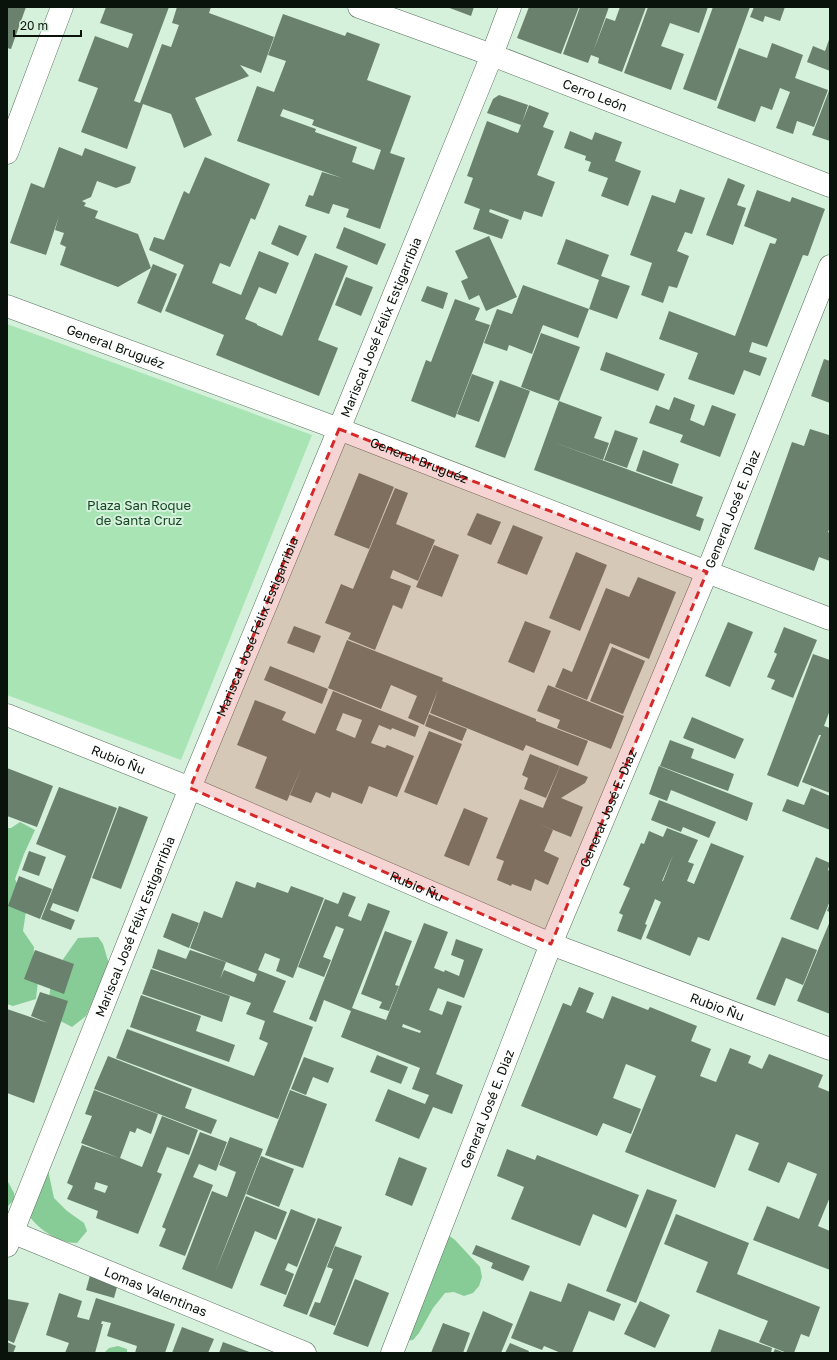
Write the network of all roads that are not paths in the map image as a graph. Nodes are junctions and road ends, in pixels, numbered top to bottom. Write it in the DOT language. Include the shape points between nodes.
graph roads {
  1 [pos="62,7"];
  2 [pos="359,7"];
  3 [pos="510,7"];
  4 [pos="492,55"];
  5 [pos="7,153"];
  6 [pos="830,186"];
  7 [pos="830,266"];
  8 [pos="7,306"];
  9 [pos="339,429"];
  10 [pos="706,572"];
  11 [pos="830,619"];
  12 [pos="7,715"];
  13 [pos="190,788"];
  14 [pos="551,944"];
  15 [pos="830,1049"];
  16 [pos="9,1236"];
  17 [pos="305,1353"];
  18 [pos="392,1353"];
  1 -- 5 [label="street"];
  2 -- 4 [label="street, Cerro León"];
  3 -- 4 [label="street, Mariscal José Félix Estigarribia"];
  4 -- 6 [label="street, Cerro León"];
  4 -- 9 [label="street, Mariscal José Félix Estigarribia"];
  7 -- 10 [label="street, General José E. Diaz"];
  8 -- 9 [label="street, General Bruguéz"];
  9 -- 10 [label="street, General Bruguéz"];
  9 -- 13 [label="street, Mariscal José Félix Estigarribia"];
  10 -- 11 [label="street, General Bruguéz"];
  10 -- 14 [label="street, General José E. Diaz"];
  12 -- 13 [label="street, Rubio Ñu"];
  13 -- 14 [label="street, Rubio Ñu"];
  13 -- 16 [label="street, Mariscal José Félix Estigarribia"];
  14 -- 15 [label="street, Rubio Ñu"];
  14 -- 18 [label="street, General José E. Diaz"];
  16 -- 17 [label="street, Lomas Valentinas"];
}
